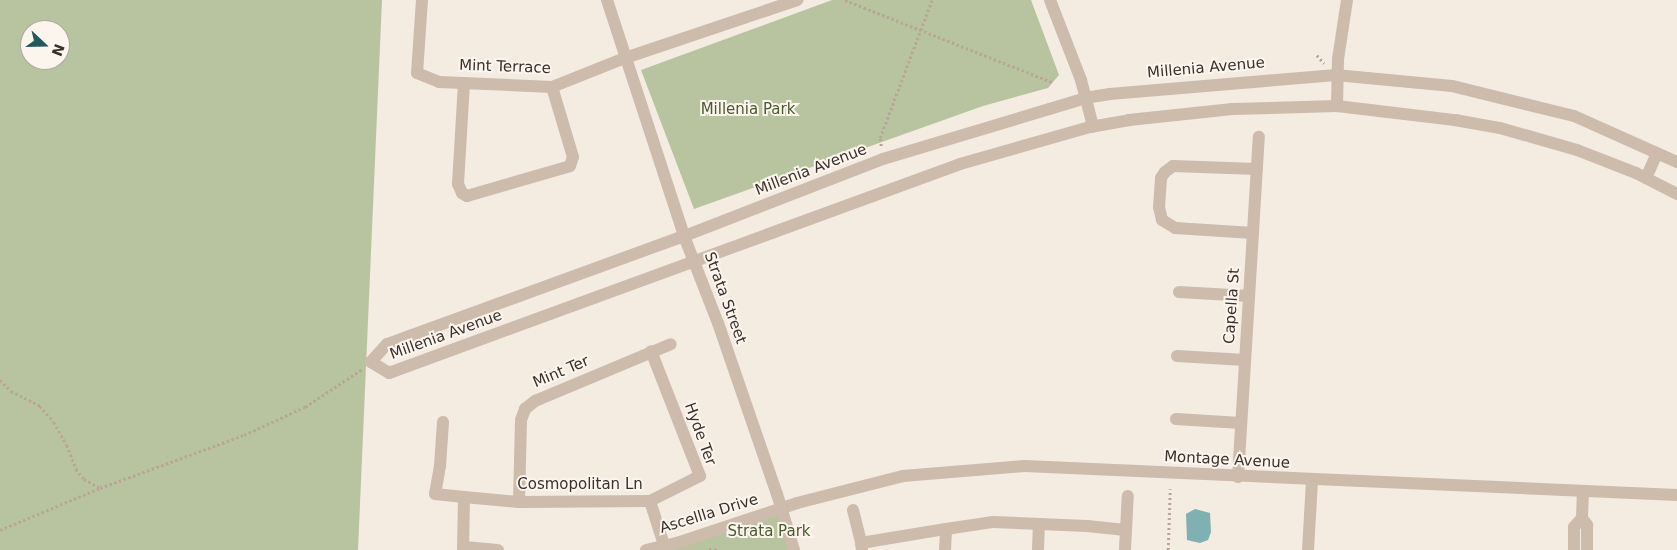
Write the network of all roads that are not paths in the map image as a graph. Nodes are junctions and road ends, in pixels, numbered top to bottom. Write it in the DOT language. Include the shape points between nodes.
graph roads {
  1 [pos="422,0"];
  2 [pos="607,0"];
  3 [pos="797,0"];
  4 [pos="1050,0"];
  5 [pos="1347,0"];
  6 [pos="625,58"];
  7 [pos="1336,75"];
  8 [pos="464,83"];
  9 [pos="552,87"];
  10 [pos="1086,98"];
  11 [pos="1337,106"];
  12 [pos="1093,126"];
  13 [pos="1259,137"];
  14 [pos="1657,153"];
  15 [pos="1677,162"];
  16 [pos="1257,170"];
  17 [pos="1646,178"];
  18 [pos="1677,194"];
  19 [pos="1253,233"];
  20 [pos="684,236"];
  21 [pos="694,262"];
  22 [pos="1179,292"];
  23 [pos="1249,296"];
  24 [pos="671,344"];
  25 [pos="651,351"];
  26 [pos="1177,356"];
  27 [pos="1245,360"];
  28 [pos="1176,419"];
  29 [pos="443,422"];
  30 [pos="1241,423"];
  31 [pos="1238,477"];
  32 [pos="1312,480"];
  33 [pos="1584,492"];
  34 [pos="1677,495"];
  35 [pos="1128,496"];
  36 [pos="464,497"];
  37 [pos="519,502"];
  38 [pos="650,502"];
  39 [pos="781,509"];
  40 [pos="853,510"];
  41 [pos="1582,518"];
  42 [pos="1039,524"];
  43 [pos="946,529"];
  44 [pos="1126,530"];
  45 [pos="664,545"];
  46 [pos="862,546"];
  47 [pos="463,549"];
  48 [pos="498,550"];
  49 [pos="646,550"];
  50 [pos="794,550"];
  51 [pos="945,550"];
  52 [pos="1038,550"];
  53 [pos="1125,550"];
  54 [pos="1308,550"];
  55 [pos="1574,550"];
  56 [pos="1587,550"];
  1 -- 8 [label="street, Mint Terrace" via="417,73 439,82"];
  2 -- 6 [label="street, Strata Street"];
  3 -- 6 [label="street, Mint Terrace"];
  4 -- 10 [label="street"];
  5 -- 7 [label="street"];
  6 -- 9 [label="street, Mint Terrace"];
  6 -- 20 [label="street, Strata Street"];
  7 -- 10 [label="street, Millenia Avenue" via="1126,91"];
  7 -- 11 [label="street"];
  7 -- 14 [label="street, Millenia Avenue" via="1452,86 1498,97 1574,116"];
  8 -- 9 [label="street, Mint Terrace"];
  8 -- 9 [label="street" via="458,184 462,193 468,196 570,166 573,156"];
  10 -- 12 [label="street"];
  10 -- 20 [label="street, Millenia Avenue" via="883,159"];
  11 -- 12 [label="street, Millenia Avenue" via="1232,109"];
  11 -- 17 [label="street, Millenia Avenue" via="1500,128 1577,150"];
  12 -- 21 [label="street, Millenia Avenue" via="960,164"];
  13 -- 16 [label="street, Capella St"];
  14 -- 15 [label="street, Millenia Avenue"];
  14 -- 17 [label="street"];
  16 -- 19 [label="street, Capella St"];
  16 -- 19 [label="street" via="1176,165 1162,176 1160,195 1159,213 1162,220 1171,226"];
  17 -- 18 [label="street, Millenia Avenue"];
  19 -- 23 [label="street, Capella St"];
  20 -- 21 [label="street, Strata Street"];
  20 -- 21 [label="street, Millenia Avenue" via="387,344 371,362 389,373"];
  21 -- 39 [label="street, Strata Street"];
  22 -- 23 [label="street"];
  23 -- 27 [label="street, Capella St"];
  24 -- 25 [label="street, Mint Ter"];
  25 -- 37 [label="street, Mint Ter" via="535,401 525,409 521,420"];
  25 -- 38 [label="street, Hyde Ter" via="700,476"];
  26 -- 27 [label="street"];
  27 -- 30 [label="street, Capella St"];
  28 -- 30 [label="street"];
  29 -- 36 [label="street, Cosmopolitan Ln" via="434,494"];
  30 -- 31 [label="street, Capella St"];
  31 -- 32 [label="street, Montage Avenue"];
  31 -- 39 [label="street, Montage Avenue" via="1025,466 903,476"];
  32 -- 33 [label="street, Montage Avenue"];
  32 -- 54 [label="street"];
  33 -- 34 [label="street, Montage Avenue"];
  33 -- 41 [label="street"];
  35 -- 44 [label="street"];
  36 -- 37 [label="street, Cosmopolitan Ln"];
  36 -- 47 [label="street"];
  37 -- 38 [label="street, Cosmopolitan Ln"];
  38 -- 45 [label="street, Cosmopolitan Ln"];
  39 -- 45 [label="street, Ascellla Drive"];
  39 -- 50 [label="street, Strata Street"];
  40 -- 46 [label="street"];
  41 -- 55 [label="street" via="1574,527"];
  41 -- 56 [label="street" via="1587,526"];
  42 -- 43 [label="street" via="992,522"];
  42 -- 44 [label="street"];
  42 -- 52 [label="street"];
  43 -- 46 [label="street"];
  43 -- 51 [label="street"];
  44 -- 53 [label="street"];
  45 -- 49 [label="street, Ascellla Drive"];
  47 -- 48 [label="street"];
}
